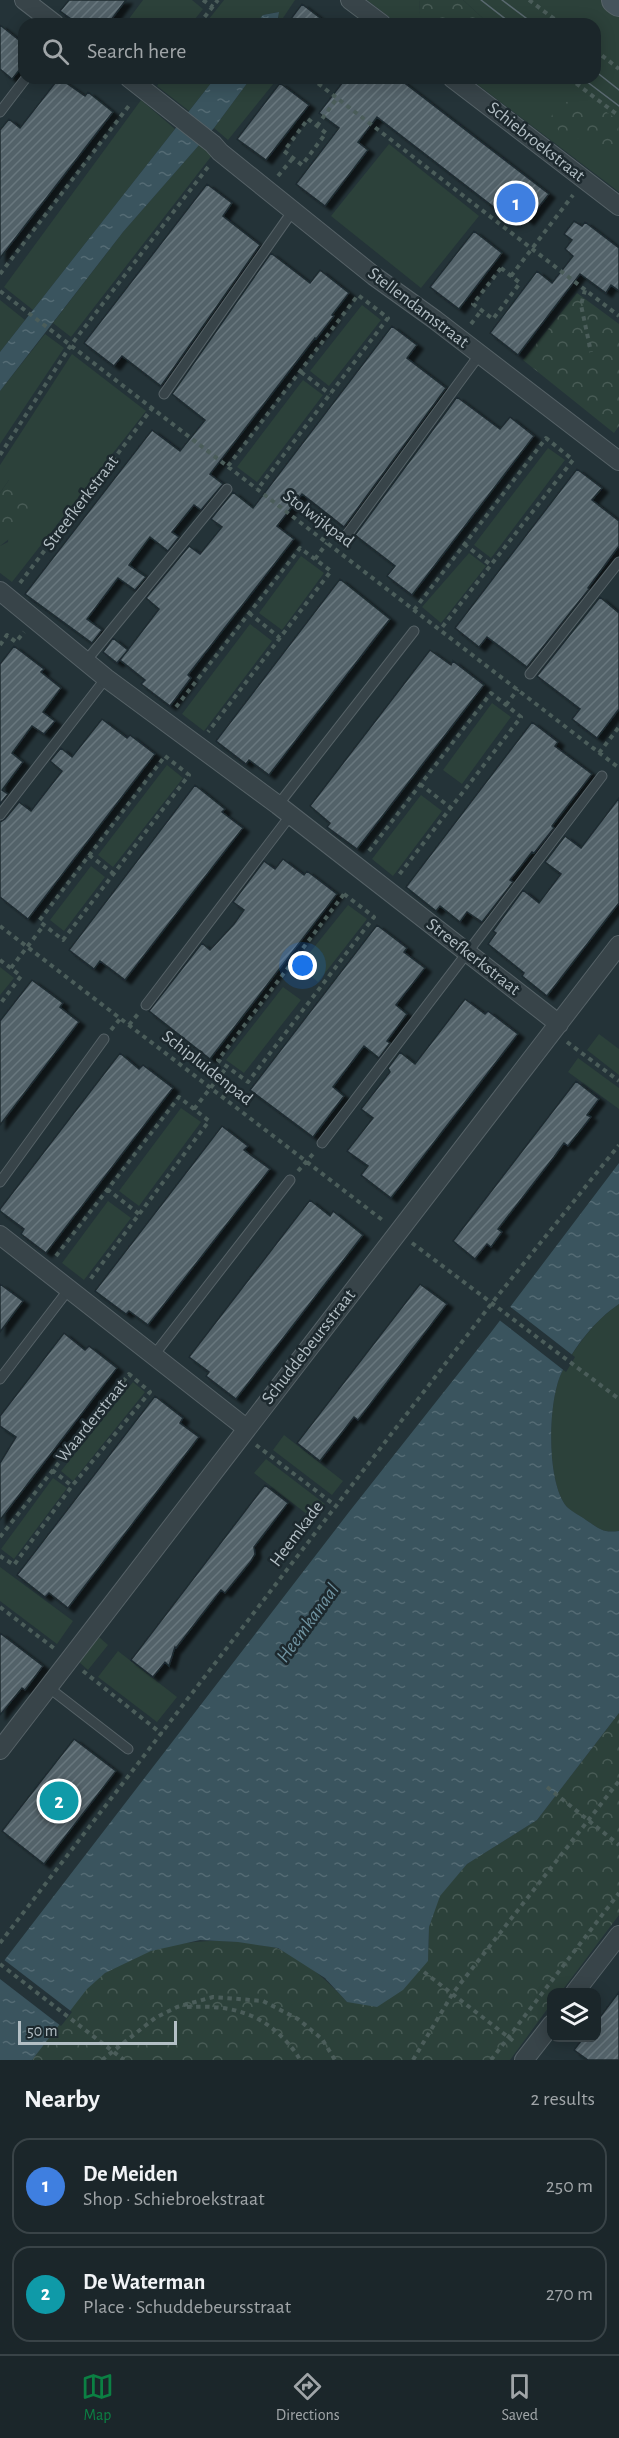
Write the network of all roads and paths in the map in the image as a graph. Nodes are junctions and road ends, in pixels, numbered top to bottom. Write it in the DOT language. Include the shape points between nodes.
graph roads {
  1 [pos="24,0"];
  2 [pos="203,0"];
  3 [pos="218,0"];
  4 [pos="350,0"];
  5 [pos="530,0"];
  6 [pos="615,0"];
  7 [pos="619,3"];
  8 [pos="213,8"];
  9 [pos="47,18"];
  10 [pos="205,18"];
  11 [pos="374,18"];
  12 [pos="553,18"];
  13 [pos="601,55"];
  14 [pos="619,69"];
  15 [pos="21,84"];
  16 [pos="137,84"];
  17 [pos="319,84"];
  18 [pos="460,84"];
  19 [pos="577,84"];
  20 [pos="149,93"];
  21 [pos="337,98"];
  22 [pos="0,112"];
  23 [pos="619,116"];
  24 [pos="316,126"];
  25 [pos="216,148"];
  26 [pos="585,180"];
  27 [pos="619,206"];
  28 [pos="292,212"];
  29 [pos="532,249"];
  30 [pos="0,274"];
  31 [pos="511,276"];
  32 [pos="585,290"];
  33 [pos="0,291"];
  34 [pos="619,316"];
  35 [pos="71,345"];
  36 [pos="591,352"];
  37 [pos="480,354"];
  38 [pos="301,372"];
  39 [pos="164,393"];
  40 [pos="330,394"];
  41 [pos="152,408"];
  42 [pos="0,455"];
  43 [pos="619,461"];
  44 [pos="228,466"];
  45 [pos="227,489"];
  46 [pos="257,490"];
  47 [pos="346,536"];
  48 [pos="327,543"];
  49 [pos="464,544"];
  50 [pos="315,559"];
  51 [pos="619,561"];
  52 [pos="490,565"];
  53 [pos="4,594"];
  54 [pos="414,610"];
  55 [pos="249,614"];
  56 [pos="35,618"];
  57 [pos="440,630"];
  58 [pos="414,631"];
  59 [pos="280,638"];
  60 [pos="0,645"];
  61 [pos="86,661"];
  62 [pos="531,674"];
  63 [pos="106,678"];
  64 [pos="517,690"];
  65 [pos="506,705"];
  66 [pos="165,722"];
  67 [pos="619,727"];
  68 [pos="197,747"];
  69 [pos="599,753"];
  70 [pos="619,768"];
  71 [pos="602,776"];
  72 [pos="420,784"];
  73 [pos="451,808"];
  74 [pos="284,811"];
  75 [pos="0,815"];
  76 [pos="89,855"];
  77 [pos="357,867"];
  78 [pos="114,874"];
  79 [pos="387,890"];
  80 [pos="0,926"];
  81 [pos="44,926"];
  82 [pos="619,945"];
  83 [pos="27,947"];
  84 [pos="467,953"];
  85 [pos="0,960"];
  86 [pos="11,968"];
  87 [pos="0,1004"];
  88 [pos="146,1005"];
  89 [pos="556,1027"];
  90 [pos="104,1039"];
  91 [pos="227,1067"];
  92 [pos="619,1081"];
  93 [pos="210,1088"];
  94 [pos="194,1109"];
  95 [pos="322,1143"];
  96 [pos="619,1145"];
  97 [pos="306,1161"];
  98 [pos="290,1180"];
  99 [pos="0,1182"];
  100 [pos="107,1189"];
  101 [pos="139,1214"];
  102 [pos="398,1232"];
  103 [pos="0,1235"];
  104 [pos="45,1270"];
  105 [pos="73,1292"];
  106 [pos="492,1303"];
  107 [pos="154,1355"];
  108 [pos="0,1379"];
  109 [pos="619,1392"];
  110 [pos="617,1398"];
  111 [pos="246,1428"];
  112 [pos="52,1470"];
  113 [pos="72,1486"];
  114 [pos="336,1506"];
  115 [pos="0,1537"];
  116 [pos="0,1557"];
  117 [pos="48,1687"];
  118 [pos="128,1749"];
  119 [pos="0,1750"];
  120 [pos="619,1781"];
  121 [pos="547,1787"];
  122 [pos="589,1821"];
  123 [pos="619,1845"];
  124 [pos="619,1893"];
  125 [pos="619,1935"];
  126 [pos="0,1942"];
  127 [pos="0,1964"];
  128 [pos="424,1972"];
  129 [pos="578,1988"];
  130 [pos="453,1993"];
  131 [pos="177,2007"];
  132 [pos="547,2032"];
  133 [pos="508,2038"];
  134 [pos="112,2051"];
  135 [pos="531,2057"];
  136 [pos="102,2060"];
  137 [pos="124,2060"];
  138 [pos="300,2060"];
  139 [pos="335,2060"];
  140 [pos="413,2060"];
  141 [pos="491,2060"];
  1 -- 9 [label="street"];
  2 -- 8 [label="path"];
  3 -- 8 [label="path"];
  4 -- 11 [label="street"];
  5 -- 12 [label="path"];
  6 -- 7 [label="street"];
  8 -- 10 [label="path"];
  13 -- 14 [label="path"];
  15 -- 22 [label="lane"];
  16 -- 20 [label="street, Stellendamstraat"];
  17 -- 21 [label="path"];
  18 -- 26 [label="street, Schiebroekstraat"];
  19 -- 23 [label="path"];
  20 -- 25 [label="street, Stellendamstraat"];
  20 -- 30 [label="path" via="132,101"];
  21 -- 24 [label="path"];
  21 -- 29 [label="path"];
  24 -- 24 [label="path" via="326,133 302,165 284,151 308,119"];
  25 -- 28 [label="street, Stellendamstraat"];
  25 -- 35 [label="path"];
  26 -- 27 [label="street, Schiebroekstraat"];
  26 -- 29 [label="path"];
  28 -- 37 [label="street, Stellendamstraat"];
  28 -- 39 [label="lane"];
  29 -- 31 [label="path"];
  29 -- 32 [label="path"];
  31 -- 31 [label="path" via="520,283 493,319 473,304 501,268"];
  32 -- 34 [label="path"];
  32 -- 36 [label="path" via="581,305"];
  33 -- 35 [label="path, Stolwijkpad"];
  35 -- 41 [label="path, Stolwijkpad"];
  35 -- 42 [label="path"];
  37 -- 43 [label="street, Stellendamstraat"];
  37 -- 47 [label="lane"];
  38 -- 40 [label="path"];
  38 -- 40 [label="path, Stellendamstraat" via="358,295 388,318"];
  38 -- 44 [label="path, Stellendamstraat"];
  40 -- 46 [label="path, Stellendamstraat"];
  41 -- 44 [label="path, Stolwijkpad"];
  41 -- 53 [label="path, Streefkerkstraat"];
  44 -- 46 [label="path, Stolwijkpad"];
  45 -- 61 [label="lane"];
  46 -- 48 [label="path, Stolwijkpad"];
  48 -- 50 [label="path"];
  48 -- 54 [label="path, Stolwijkpad"];
  49 -- 52 [label="path"];
  49 -- 52 [label="path" via="546,438 573,460"];
  49 -- 54 [label="path"];
  50 -- 55 [label="path" via="300,548"];
  50 -- 59 [label="path" via="331,571"];
  51 -- 62 [label="lane"];
  52 -- 57 [label="path"];
  53 -- 56 [label="street, Streefkerkstraat"];
  54 -- 57 [label="path, Stolwijkpad"];
  55 -- 59 [label="path"];
  55 -- 66 [label="path"];
  56 -- 60 [label="path" via="16,642 7,635"];
  56 -- 61 [label="street, Streefkerkstraat"];
  57 -- 64 [label="path, Stolwijkpad"];
  58 -- 74 [label="lane"];
  59 -- 68 [label="path"];
  61 -- 63 [label="street, Streefkerkstraat"];
  63 -- 66 [label="street, Streefkerkstraat"];
  63 -- 75 [label="lane"];
  64 -- 65 [label="path"];
  64 -- 69 [label="path, Stolwijkpad"];
  65 -- 72 [label="path" via="490,693"];
  65 -- 73 [label="path" via="521,717"];
  66 -- 68 [label="street, Streefkerkstraat"];
  67 -- 69 [label="path"];
  68 -- 74 [label="street, Streefkerkstraat"];
  69 -- 70 [label="path, Stolwijkpad"];
  71 -- 84 [label="lane"];
  72 -- 73 [label="path"];
  72 -- 77 [label="path"];
  73 -- 79 [label="path"];
  74 -- 77 [label="street, Streefkerkstraat"];
  74 -- 88 [label="lane"];
  76 -- 78 [label="path"];
  76 -- 78 [label="path" via="165,756 189,775"];
  76 -- 81 [label="path" via="39,921"];
  77 -- 79 [label="street, Streefkerkstraat"];
  78 -- 81 [label="path" via="63,940"];
  79 -- 84 [label="street, Streefkerkstraat"];
  80 -- 83 [label="path, Schipluidenpad"];
  81 -- 83 [label="path"];
  82 -- 89 [label="street, Schuddebeursstraat"];
  83 -- 86 [label="path"];
  83 -- 93 [label="path, Schipluidenpad"];
  84 -- 89 [label="street, Streefkerkstraat"];
  84 -- 95 [label="lane"];
  85 -- 86 [label="path"];
  86 -- 87 [label="path" via="21,976"];
  89 -- 92 [label="path"];
  89 -- 102 [label="street, Schuddebeursstraat"];
  90 -- 99 [label="lane"];
  91 -- 91 [label="path" via="248,1082 374,917 344,894 218,1060"];
  91 -- 93 [label="path"];
  93 -- 94 [label="path"];
  93 -- 97 [label="path, Schipluidenpad"];
  94 -- 100 [label="path" via="179,1097"];
  94 -- 101 [label="path" via="209,1121"];
  95 -- 97 [label="path"];
  96 -- 106 [label="path, Heemkade"];
  97 -- 98 [label="path"];
  97 -- 102 [label="path, Schipluidenpad"];
  98 -- 107 [label="lane"];
  100 -- 101 [label="path"];
  100 -- 104 [label="path"];
  101 -- 105 [label="path"];
  102 -- 106 [label="path, Schipluidenpad"];
  102 -- 111 [label="street, Schuddebeursstraat"];
  103 -- 104 [label="street"];
  104 -- 105 [label="street"];
  105 -- 107 [label="street"];
  105 -- 108 [label="lane"];
  106 -- 110 [label="path, Schipluidenpad"];
  106 -- 114 [label="path, Heemkade"];
  107 -- 111 [label="street"];
  109 -- 110 [label="path"];
  111 -- 114 [label="path" via="255,1444"];
  111 -- 117 [label="street, Schuddebeursstraat"];
  112 -- 113 [label="path, Waarderstraat"];
  112 -- 113 [label="path, Waarderstraat" via="129,1374 150,1392"];
  112 -- 115 [label="path, Waarderstraat"];
  113 -- 116 [label="path, Waarderstraat" via="14,1565"];
  114 -- 126 [label="path, Heemkade"];
  117 -- 118 [label="lane"];
  117 -- 119 [label="street, Schuddebeursstraat"];
  120 -- 122 [label="path"];
  121 -- 122 [label="path"];
  122 -- 123 [label="path"];
  122 -- 130 [label="path"];
  124 -- 133 [label="path"];
  125 -- 129 [label="street"];
  127 -- 134 [label="path"];
  128 -- 130 [label="path"];
  130 -- 133 [label="path"];
  130 -- 140 [label="path"];
  131 -- 134 [label="path" via="155,2018"];
  131 -- 138 [label="path" via="236,2009 271,2025"];
  131 -- 139 [label="path" via="213,1998 263,2001 298,2019 322,2038"];
  132 -- 135 [label="street"];
  133 -- 135 [label="path"];
  133 -- 141 [label="path"];
  134 -- 136 [label="path"];
  134 -- 137 [label="path"];
}
